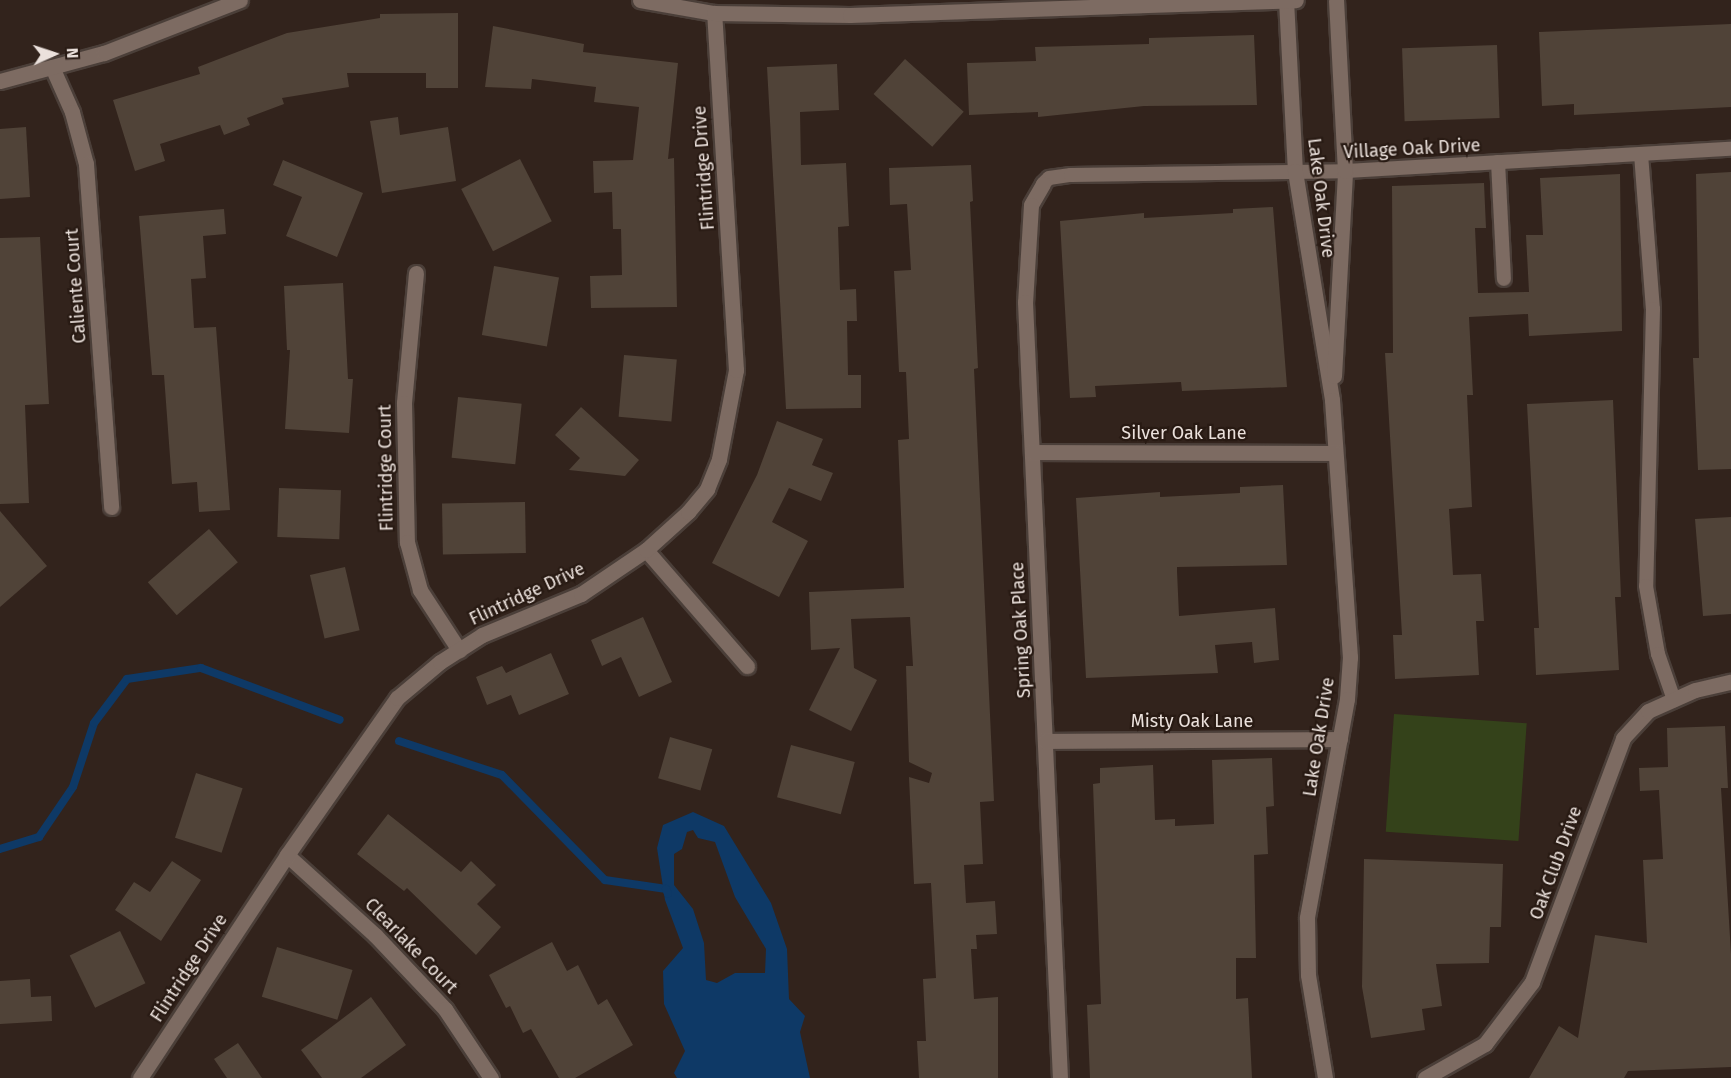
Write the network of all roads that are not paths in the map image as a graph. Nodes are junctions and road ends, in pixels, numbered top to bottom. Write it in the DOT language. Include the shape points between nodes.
graph roads {
  1 [pos="240,0"];
  2 [pos="640,0"];
  3 [pos="1286,0"];
  4 [pos="1296,0"];
  5 [pos="1336,0"];
  6 [pos="1099,3"];
  7 [pos="718,8"];
  8 [pos="52,68"];
  9 [pos="0,81"];
  10 [pos="1731,149"];
  11 [pos="1641,154"];
  12 [pos="1498,162"];
  13 [pos="1295,171"];
  14 [pos="1345,171"];
  15 [pos="1043,184"];
  16 [pos="416,273"];
  17 [pos="1504,279"];
  18 [pos="1332,400"];
  19 [pos="1032,452"];
  20 [pos="1335,453"];
  21 [pos="111,507"];
  22 [pos="646,550"];
  23 [pos="459,650"];
  24 [pos="747,666"];
  25 [pos="1731,682"];
  26 [pos="1674,699"];
  27 [pos="1340,740"];
  28 [pos="1045,741"];
  29 [pos="287,855"];
  30 [pos="140,1078"];
  31 [pos="491,1078"];
  32 [pos="1060,1078"];
  33 [pos="1325,1078"];
  34 [pos="1425,1078"];
  1 -- 8 [label="street" via="104,53"];
  2 -- 7 [label="street"];
  3 -- 4 [label="street"];
  3 -- 6 [label="street"];
  3 -- 13 [label="street, Lake Oak Drive"];
  5 -- 14 [label="street, Lake Oak Drive"];
  6 -- 7 [label="street" via="850,15"];
  7 -- 22 [label="street, Flintridge Drive" via="736,370 719,459 707,489"];
  8 -- 9 [label="street"];
  8 -- 21 [label="street, Caliente Court" via="72,112 86,164"];
  10 -- 11 [label="lane, Village Oak Drive"];
  11 -- 12 [label="lane, Village Oak Drive"];
  11 -- 26 [label="lane" via="1653,309 1646,586 1658,654"];
  12 -- 14 [label="lane, Village Oak Drive"];
  12 -- 17 [label="lane"];
  13 -- 14 [label="lane, Village Oak Drive"];
  13 -- 15 [label="lane, Village Oak Drive" via="1071,175 1049,178"];
  13 -- 18 [label="street, Lake Oak Drive"];
  14 -- 18 [label="street, Lake Oak Drive"];
  15 -- 19 [label="street, Spring Oak Place" via="1031,205 1025,302"];
  16 -- 23 [label="street, Flintridge Court" via="404,403 407,542 420,590"];
  18 -- 20 [label="street, Lake Oak Drive"];
  19 -- 20 [label="street, Silver Oak Lane"];
  19 -- 28 [label="street, Spring Oak Place"];
  20 -- 27 [label="street, Lake Oak Drive" via="1350,657"];
  22 -- 23 [label="street, Flintridge Drive" via="581,594 483,635"];
  22 -- 24 [label="street"];
  23 -- 29 [label="street, Flintridge Drive" via="397,698"];
  25 -- 26 [label="street, Oak Club Drive"];
  26 -- 34 [label="street, Oak Club Drive" via="1648,711 1623,738 1532,982 1485,1044"];
  27 -- 28 [label="street, Misty Oak Lane"];
  27 -- 33 [label="street, Lake Oak Drive" via="1307,918 1308,975"];
  28 -- 32 [label="street, Spring Oak Place"];
  29 -- 30 [label="street, Flintridge Drive"];
  29 -- 31 [label="street, Clearlake Court" via="375,935 445,1009"];
}
